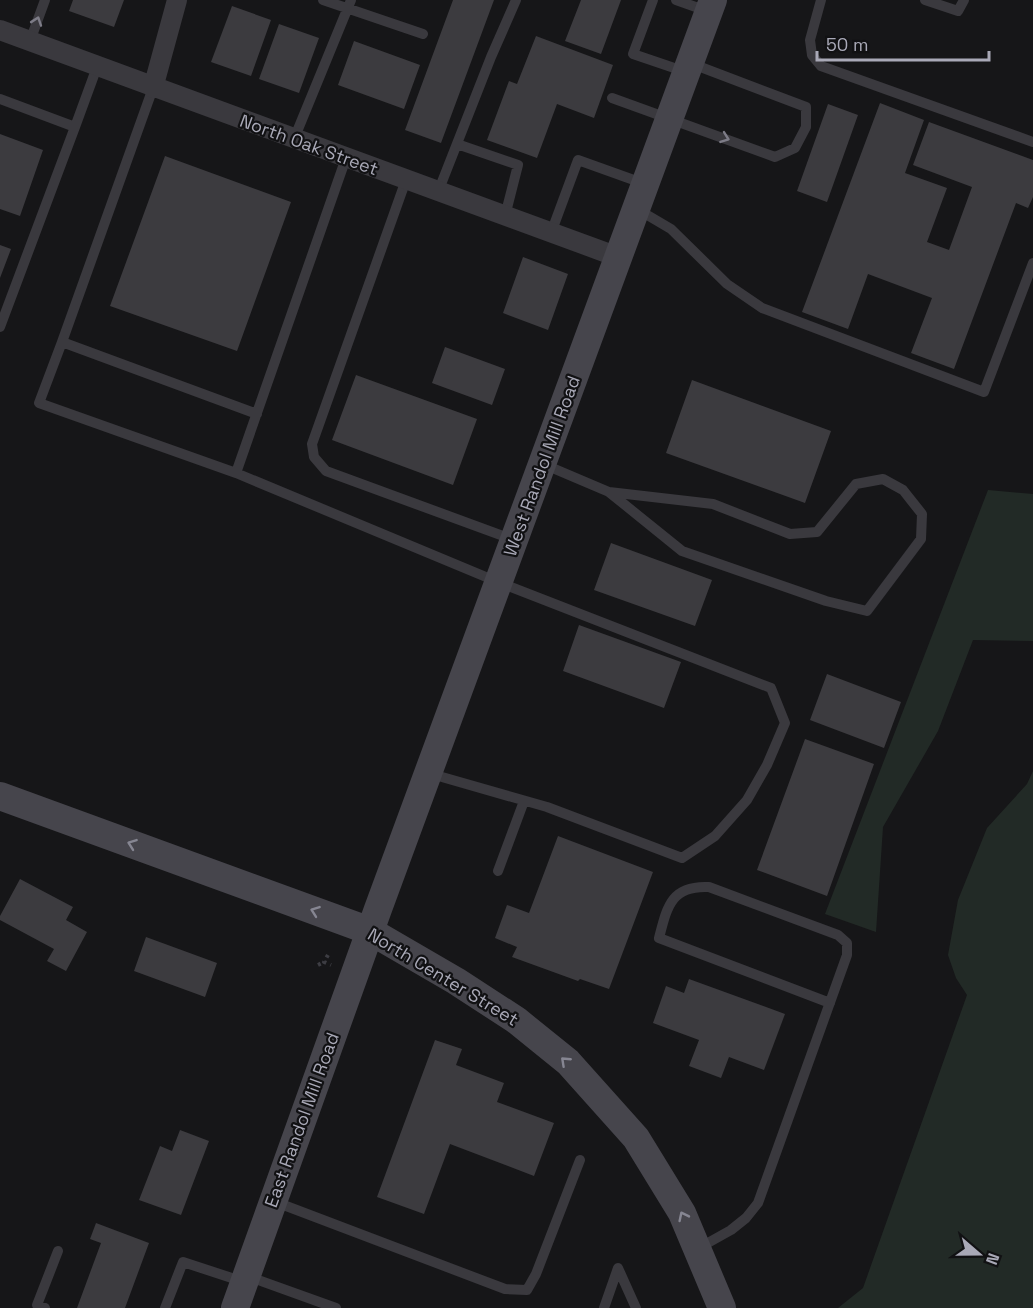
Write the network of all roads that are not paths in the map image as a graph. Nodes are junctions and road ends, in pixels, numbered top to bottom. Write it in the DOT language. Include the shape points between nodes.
graph roads {
  1 [pos="45,0"];
  2 [pos="177,0"];
  3 [pos="323,0"];
  4 [pos="516,0"];
  5 [pos="653,0"];
  6 [pos="676,0"];
  7 [pos="821,0"];
  8 [pos="925,0"];
  9 [pos="964,0"];
  10 [pos="349,4"];
  11 [pos="711,6"];
  12 [pos="0,30"];
  13 [pos="423,34"];
  14 [pos="30,41"];
  15 [pos="97,67"];
  16 [pos="688,67"];
  17 [pos="153,88"];
  18 [pos="612,98"];
  19 [pos="0,99"];
  20 [pos="670,118"];
  21 [pos="75,127"];
  22 [pos="294,139"];
  23 [pos="1033,142"];
  24 [pos="457,144"];
  25 [pos="346,158"];
  26 [pos="406,180"];
  27 [pos="438,192"];
  28 [pos="641,197"];
  29 [pos="505,216"];
  30 [pos="551,233"];
  31 [pos="618,257"];
  32 [pos="1033,263"];
  33 [pos="0,327"];
  34 [pos="62,342"];
  35 [pos="257,414"];
  36 [pos="542,464"];
  37 [pos="236,473"];
  38 [pos="609,492"];
  39 [pos="514,540"];
  40 [pos="498,582"];
  41 [pos="428,773"];
  42 [pos="0,796"];
  43 [pos="524,801"];
  44 [pos="498,871"];
  45 [pos="370,931"];
  46 [pos="830,1002"];
  47 [pos="580,1160"];
  48 [pos="273,1201"];
  49 [pos="697,1249"];
  50 [pos="58,1251"];
  51 [pos="242,1289"];
  52 [pos="45,1308"];
  53 [pos="165,1308"];
  54 [pos="336,1308"];
  55 [pos="604,1308"];
  56 [pos="636,1308"];
  57 [pos="722,1308"];
  14 -- 1 [label="lane, one-way"];
  2 -- 17 [label="street"];
  3 -- 10 [label="lane"];
  4 -- 24 [label="lane"];
  5 -- 16 [label="lane" via="633,54"];
  6 -- 11 [label="lane"];
  7 -- 23 [label="lane" via="810,40 812,55 821,66"];
  8 -- 9 [label="lane" via="958,10"];
  10 -- 13 [label="lane"];
  10 -- 22 [label="lane"];
  11 -- 16 [label="main road, West Randol Mill Road"];
  12 -- 14 [label="street, North Oak Street"];
  14 -- 15 [label="street, North Oak Street"];
  15 -- 17 [label="street, North Oak Street"];
  15 -- 21 [label="lane"];
  16 -- 20 [label="main road, West Randol Mill Road"];
  20 -- 16 [label="lane, one-way" via="775,157 795,148 806,127 806,107"];
  17 -- 22 [label="street, North Oak Street"];
  17 -- 34 [label="lane"];
  18 -- 20 [label="lane"];
  19 -- 21 [label="lane"];
  20 -- 28 [label="main road, West Randol Mill Road"];
  21 -- 33 [label="lane"];
  22 -- 25 [label="street, North Oak Street"];
  24 -- 27 [label="lane"];
  24 -- 29 [label="lane" via="518,165"];
  25 -- 26 [label="street, North Oak Street"];
  25 -- 35 [label="lane"];
  26 -- 27 [label="street, North Oak Street"];
  26 -- 39 [label="lane" via="312,444 314,457 326,471"];
  27 -- 29 [label="street, North Oak Street"];
  28 -- 30 [label="lane" via="578,160"];
  28 -- 31 [label="main road, West Randol Mill Road"];
  28 -- 32 [label="lane" via="727,284 762,308 984,392"];
  29 -- 30 [label="street, North Oak Street"];
  30 -- 31 [label="street, North Oak Street"];
  31 -- 36 [label="main road, West Randol Mill Road"];
  34 -- 35 [label="lane"];
  34 -- 37 [label="lane" via="39,403"];
  35 -- 37 [label="lane"];
  36 -- 38 [label="lane"];
  36 -- 39 [label="main road, West Randol Mill Road"];
  37 -- 40 [label="lane"];
  38 -- 38 [label="lane" via="681,551 826,601 867,611 921,539 922,514 903,490 883,479 856,484 817,531 790,534 712,504"];
  39 -- 40 [label="main road, West Randol Mill Road"];
  40 -- 41 [label="main road, West Randol Mill Road"];
  40 -- 43 [label="lane" via="771,688 785,723 747,800 715,836 682,858"];
  41 -- 43 [label="lane"];
  41 -- 45 [label="main road, West Randol Mill Road"];
  45 -- 42 [label="main road, North Center Street, one-way"];
  43 -- 44 [label="lane"];
  45 -- 48 [label="main road, East Randol Mill Road"];
  49 -- 45 [label="main road, North Center Street, one-way" via="682,1213 636,1138 568,1062 506,1013"];
  46 -- 46 [label="lane" via="847,955 847,943 838,935 709,887 693,886 671,901 659,938"];
  46 -- 49 [label="lane" via="758,1203 731,1230"];
  47 -- 48 [label="lane" via="527,1290 505,1289"];
  48 -- 51 [label="main road, East Randol Mill Road"];
  49 -- 57 [label="main road, North Center Street"];
  50 -- 52 [label="lane" via="37,1305"];
  51 -- 53 [label="lane" via="183,1262"];
  51 -- 54 [label="lane"];
  55 -- 56 [label="lane" via="618,1268"];
}
